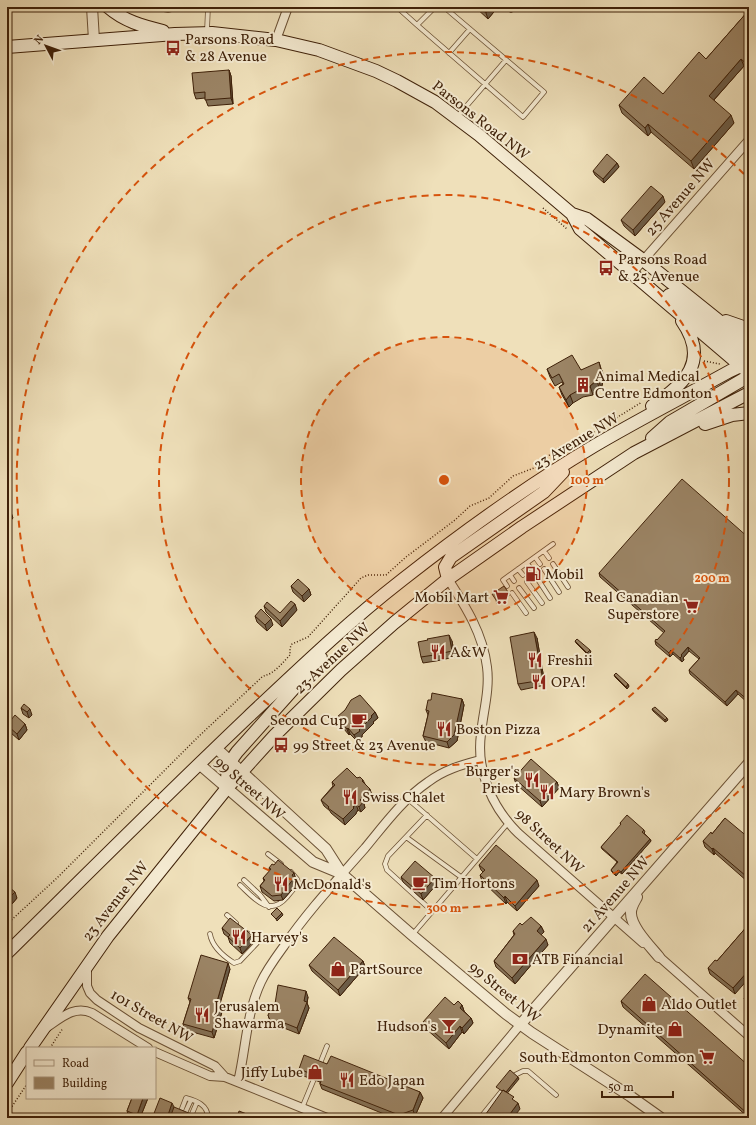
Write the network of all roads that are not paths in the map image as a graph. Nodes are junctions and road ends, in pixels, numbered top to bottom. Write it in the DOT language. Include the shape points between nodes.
graph roads {
  1 [pos="92,7"];
  2 [pos="108,7"];
  3 [pos="152,7"];
  4 [pos="181,7"];
  5 [pos="208,7"];
  6 [pos="288,7"];
  7 [pos="397,7"];
  8 [pos="434,7"];
  9 [pos="444,7"];
  10 [pos="417,25"];
  11 [pos="470,29"];
  12 [pos="206,33"];
  13 [pos="176,34"];
  14 [pos="94,40"];
  15 [pos="276,40"];
  16 [pos="7,47"];
  17 [pos="449,53"];
  18 [pos="506,60"];
  19 [pos="485,84"];
  20 [pos="456,117"];
  21 [pos="749,140"];
  22 [pos="572,214"];
  23 [pos="643,260"];
  24 [pos="636,276"];
  25 [pos="682,291"];
  26 [pos="659,297"];
  27 [pos="749,329"];
  28 [pos="749,345"];
  29 [pos="747,365"];
  30 [pos="749,376"];
  31 [pos="749,393"];
  32 [pos="749,413"];
  33 [pos="664,437"];
  34 [pos="596,445"];
  35 [pos="583,453"];
  36 [pos="634,453"];
  37 [pos="553,544"];
  38 [pos="544,551"];
  39 [pos="535,557"];
  40 [pos="549,558"];
  41 [pos="527,563"];
  42 [pos="540,564"];
  43 [pos="553,564"];
  44 [pos="518,569"];
  45 [pos="531,569"];
  46 [pos="544,569"];
  47 [pos="510,575"];
  48 [pos="523,575"];
  49 [pos="535,575"];
  50 [pos="448,579"];
  51 [pos="514,581"];
  52 [pos="527,582"];
  53 [pos="507,586"];
  54 [pos="568,587"];
  55 [pos="519,588"];
  56 [pos="559,592"];
  57 [pos="512,593"];
  58 [pos="550,598"];
  59 [pos="542,603"];
  60 [pos="534,608"];
  61 [pos="362,612"];
  62 [pos="526,613"];
  63 [pos="216,748"];
  64 [pos="480,760"];
  65 [pos="230,761"];
  66 [pos="749,763"];
  67 [pos="199,764"];
  68 [pos="242,771"];
  69 [pos="227,788"];
  70 [pos="408,799"];
  71 [pos="427,815"];
  72 [pos="508,823"];
  73 [pos="406,837"];
  74 [pos="268,854"];
  75 [pos="477,859"];
  76 [pos="656,870"];
  77 [pos="342,874"];
  78 [pos="461,877"];
  79 [pos="244,880"];
  80 [pos="240,885"];
  81 [pos="269,906"];
  82 [pos="432,911"];
  83 [pos="227,915"];
  84 [pos="614,918"];
  85 [pos="210,934"];
  86 [pos="412,935"];
  87 [pos="7,953"];
  88 [pos="659,957"];
  89 [pos="87,964"];
  90 [pos="520,1025"];
  91 [pos="41,1031"];
  92 [pos="749,1036"];
  93 [pos="327,1046"];
  94 [pos="31,1047"];
  95 [pos="146,1047"];
  96 [pos="156,1052"];
  97 [pos="26,1054"];
  98 [pos="319,1066"];
  99 [pos="515,1075"];
  100 [pos="225,1077"];
  101 [pos="314,1080"];
  102 [pos="238,1082"];
  103 [pos="7,1083"];
  104 [pos="501,1092"];
  105 [pos="556,1095"];
  106 [pos="191,1100"];
  107 [pos="197,1102"];
  108 [pos="302,1108"];
  109 [pos="181,1111"];
  110 [pos="185,1113"];
  111 [pos="191,1116"];
  112 [pos="208,1118"];
  113 [pos="327,1118"];
  114 [pos="442,1118"];
  115 [pos="480,1118"];
  116 [pos="661,1118"];
  1 -- 14 [label="street"];
  2 -- 13 [label="main road" via="137,24"];
  3 -- 4 [label="lane" via="168,10"];
  5 -- 12 [label="lane"];
  6 -- 15 [label="street"];
  7 -- 10 [label="lane"];
  8 -- 10 [label="lane"];
  9 -- 11 [label="lane"];
  10 -- 17 [label="lane"];
  11 -- 17 [label="lane"];
  11 -- 18 [label="lane"];
  12 -- 13 [label="main road, Parsons Road NW"];
  12 -- 15 [label="main road, Parsons Road NW"];
  13 -- 14 [label="main road, Parsons Road NW"];
  14 -- 16 [label="main road, Parsons Road NW"];
  15 -- 20 [label="main road, Parsons Road NW" via="319,50 376,71 418,92"];
  17 -- 19 [label="lane"];
  18 -- 19 [label="lane"];
  18 -- 19 [label="lane" via="544,92 523,116"];
  19 -- 20 [label="lane"];
  20 -- 22 [label="main road, Parsons Road NW"];
  21 -- 23 [label="street, 25 Avenue NW"];
  22 -- 23 [label="main road, Parsons Road NW" via="587,219"];
  22 -- 24 [label="main road, Parsons Road NW" via="580,229"];
  23 -- 24 [label="street, 25 Avenue NW"];
  23 -- 25 [label="main road, Parsons Road NW"];
  24 -- 26 [label="main road, Parsons Road NW"];
  24 -- 29 [label="main road" via="666,293"];
  25 -- 27 [label="main road" via="722,319"];
  25 -- 28 [label="main road, Parsons Road NW"];
  26 -- 29 [label="main road, Parsons Road NW"];
  26 -- 34 [label="main road" via="681,320 689,334 694,354 691,370 668,395"];
  29 -- 34 [label="main road, 23 Avenue NW"];
  30 -- 36 [label="main road" via="670,422"];
  31 -- 33 [label="main road, 23 Avenue NW"];
  32 -- 33 [label="main road" via="732,415"];
  33 -- 36 [label="main road, 23 Avenue NW"];
  34 -- 35 [label="main road, 23 Avenue NW"];
  35 -- 50 [label="main road" via="544,492 451,557 446,567"];
  35 -- 61 [label="main road, 23 Avenue NW" via="452,542"];
  36 -- 50 [label="main road, 23 Avenue NW"];
  37 -- 38 [label="lane"];
  38 -- 39 [label="lane"];
  38 -- 40 [label="lane"];
  39 -- 41 [label="lane"];
  39 -- 42 [label="lane"];
  41 -- 44 [label="lane"];
  41 -- 45 [label="lane"];
  43 -- 54 [label="lane"];
  44 -- 47 [label="lane"];
  44 -- 48 [label="lane"];
  46 -- 56 [label="lane"];
  47 -- 51 [label="lane"];
  47 -- 53 [label="lane" via="503,580"];
  49 -- 58 [label="lane"];
  50 -- 64 [label="street, 98 Street NW" via="472,619 486,660 487,690 480,735"];
  50 -- 68 [label="main road, 23 Avenue NW" via="341,670"];
  52 -- 59 [label="lane"];
  55 -- 60 [label="lane"];
  57 -- 62 [label="lane"];
  61 -- 63 [label="main road, 23 Avenue NW"];
  61 -- 65 [label="main road"];
  63 -- 65 [label="street, 99 Street NW"];
  63 -- 67 [label="main road, 23 Avenue NW"];
  64 -- 70 [label="street" via="448,770 428,782"];
  64 -- 72 [label="street, 98 Street NW" via="490,793"];
  65 -- 68 [label="street, 99 Street NW"];
  65 -- 69 [label="main road"];
  66 -- 76 [label="street, 21 Avenue NW"];
  67 -- 69 [label="street, 99 Street NW"];
  67 -- 87 [label="main road, 23 Avenue NW"];
  68 -- 69 [label="main road, 23 Avenue NW"];
  68 -- 77 [label="street, 99 Street NW" via="326,849"];
  69 -- 77 [label="street, 99 Street NW" via="313,862"];
  69 -- 89 [label="main road, 23 Avenue NW"];
  70 -- 71 [label="lane"];
  70 -- 77 [label="street"];
  71 -- 73 [label="lane"];
  71 -- 75 [label="lane"];
  72 -- 75 [label="lane"];
  72 -- 84 [label="street, 98 Street NW"];
  73 -- 78 [label="lane"];
  73 -- 82 [label="lane" via="388,856 385,864 387,870"];
  74 -- 81 [label="lane" via="298,882 279,904"];
  75 -- 78 [label="lane"];
  76 -- 84 [label="street, 21 Avenue NW"];
  76 -- 88 [label="street" via="631,911 636,928"];
  77 -- 86 [label="street, 99 Street NW"];
  77 -- 102 [label="street" via="300,923 262,981 250,1012"];
  78 -- 82 [label="lane"];
  79 -- 81 [label="lane"];
  80 -- 81 [label="lane" via="258,901"];
  82 -- 86 [label="lane"];
  83 -- 85 [label="lane" via="255,938 255,946 240,961 234,963 215,946"];
  84 -- 88 [label="street, 98 Street NW"];
  84 -- 90 [label="street, 21 Avenue NW"];
  86 -- 90 [label="street, 99 Street NW"];
  88 -- 92 [label="street, 98 Street NW"];
  89 -- 91 [label="main road, 23 Avenue NW"];
  89 -- 100 [label="street, 101 Street NW" via="87,986 97,1000 139,1028 215,1066"];
  90 -- 114 [label="street, 21 Avenue NW"];
  90 -- 116 [label="street, 99 Street NW"];
  91 -- 94 [label="main road, 23 Avenue NW"];
  91 -- 95 [label="street, 101 Street NW" via="71,1012 84,1010"];
  93 -- 98 [label="lane"];
  96 -- 100 [label="street, 101 Street NW" via="210,1076"];
  97 -- 103 [label="main road"];
  99 -- 105 [label="lane" via="528,1071"];
  100 -- 102 [label="street, 101 Street NW"];
  101 -- 108 [label="lane"];
  102 -- 108 [label="street, 101 Street NW"];
  104 -- 115 [label="lane"];
  106 -- 107 [label="lane"];
  106 -- 109 [label="lane" via="186,1098"];
  106 -- 110 [label="lane"];
  107 -- 111 [label="lane"];
  107 -- 112 [label="lane" via="205,1108"];
  108 -- 113 [label="street, 101 Street NW"];
}
